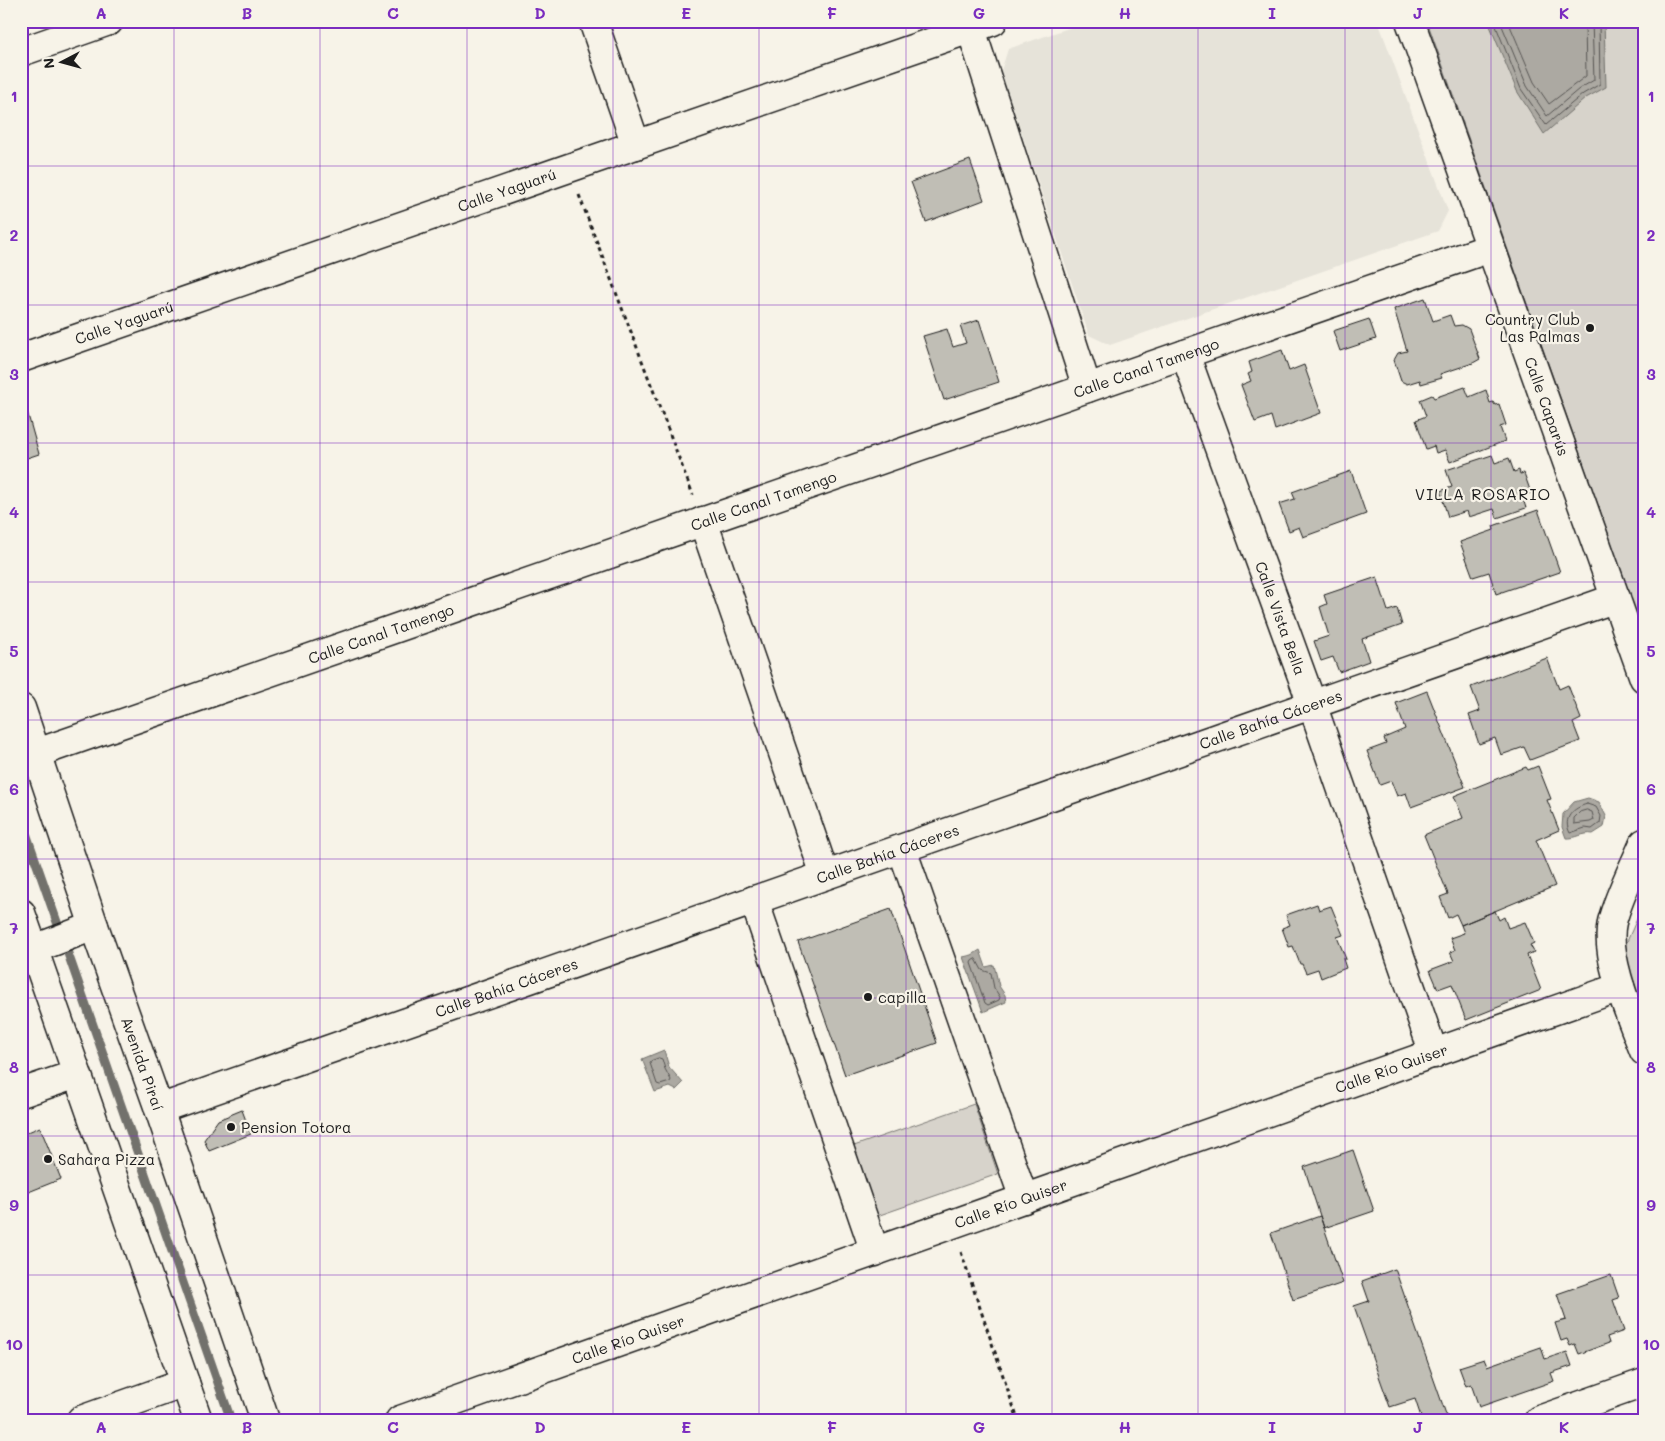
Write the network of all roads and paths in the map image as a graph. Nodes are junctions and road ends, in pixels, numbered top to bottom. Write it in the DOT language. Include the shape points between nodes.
graph roads {
  1 [pos="109,21"];
  2 [pos="593,21"];
  3 [pos="1410,21"];
  4 [pos="982,25"];
  5 [pos="21,52"];
  6 [pos="636,145"];
  7 [pos="569,168"];
  8 [pos="1490,248"];
  9 [pos="1185,354"];
  10 [pos="21,358"];
  11 [pos="1087,388"];
  12 [pos="703,521"];
  13 [pos="1616,598"];
  14 [pos="1644,678"];
  15 [pos="1312,704"];
  16 [pos="21,708"];
  17 [pos="37,753"];
  18 [pos="1644,843"];
  19 [pos="902,848"];
  20 [pos="825,875"];
  21 [pos="754,900"];
  22 [pos="21,913"];
  23 [pos="91,928"];
  24 [pos="38,948"];
  25 [pos="1620,988"];
  26 [pos="1644,1051"];
  27 [pos="1434,1054"];
  28 [pos="77,1074"];
  29 [pos="21,1094"];
  30 [pos="159,1109"];
  31 [pos="1024,1199"];
  32 [pos="952,1225"];
  33 [pos="875,1252"];
  34 [pos="185,1383"];
  35 [pos="1644,1383"];
  36 [pos="80,1420"];
  37 [pos="198,1420"];
  38 [pos="265,1420"];
  39 [pos="400,1420"];
  40 [pos="1018,1420"];
  41 [pos="1539,1420"];
  1 -- 5 [label="street"];
  2 -- 6 [label="street"];
  3 -- 8 [label="street, Calle Caparús"];
  4 -- 6 [label="street, Calle Yaguarú"];
  4 -- 11 [label="street"];
  6 -- 7 [label="street, Calle Yaguarú"];
  7 -- 10 [label="street, Calle Yaguarú"];
  7 -- 12 [label="path"];
  8 -- 9 [label="street, Calle Canal Tamengo"];
  8 -- 13 [label="street, Calle Caparús"];
  9 -- 11 [label="street, Calle Canal Tamengo"];
  9 -- 15 [label="street, Calle Vista Bella"];
  11 -- 12 [label="street, Calle Canal Tamengo"];
  12 -- 17 [label="street, Calle Canal Tamengo"];
  12 -- 20 [label="street"];
  13 -- 14 [label="street, Calle Caparús"];
  13 -- 15 [label="street, Calle Bahía Cáceres"];
  15 -- 19 [label="street, Calle Bahía Cáceres"];
  15 -- 27 [label="street, Calle Vista Bella"];
  16 -- 17 [label="street, Avenida Piraí"];
  17 -- 23 [label="street, Avenida Piraí"];
  18 -- 25 [label="street" via="1612,924 1612,955"];
  19 -- 20 [label="street, Calle Bahía Cáceres"];
  19 -- 31 [label="street"];
  20 -- 21 [label="street, Calle Bahía Cáceres"];
  21 -- 30 [label="street, Calle Bahía Cáceres"];
  21 -- 33 [label="street"];
  22 -- 24 [label="street"];
  23 -- 24 [label="street"];
  23 -- 30 [label="street, Avenida Piraí"];
  24 -- 28 [label="street"];
  25 -- 26 [label="street"];
  25 -- 27 [label="street, Calle Río Quiser"];
  27 -- 31 [label="street, Calle Río Quiser"];
  28 -- 29 [label="street"];
  28 -- 34 [label="street"];
  30 -- 38 [label="street, Avenida Piraí"];
  31 -- 32 [label="street, Calle Río Quiser"];
  32 -- 33 [label="street, Calle Río Quiser"];
  32 -- 40 [label="path"];
  33 -- 39 [label="street, Calle Río Quiser"];
  34 -- 36 [label="street"];
  34 -- 37 [label="street"];
  35 -- 41 [label="street"];
}
